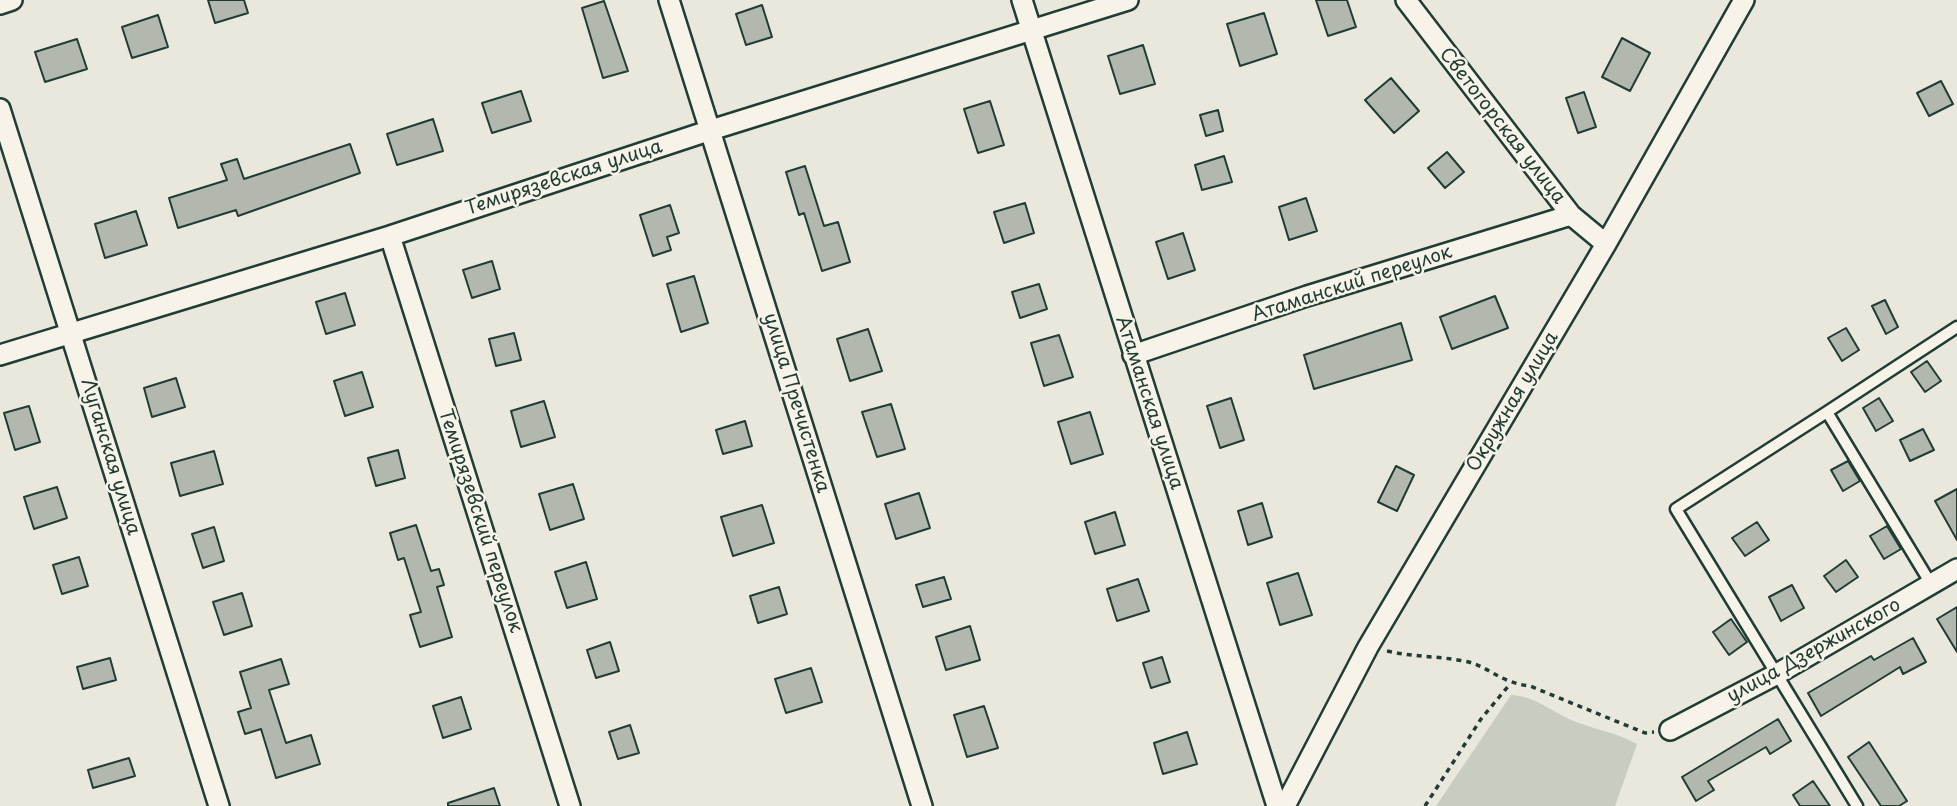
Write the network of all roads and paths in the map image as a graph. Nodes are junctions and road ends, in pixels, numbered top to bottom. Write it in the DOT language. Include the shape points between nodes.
graph roads {
  1 [pos="12,0"];
  2 [pos="668,0"];
  3 [pos="1022,0"];
  4 [pos="1128,0"];
  5 [pos="1406,0"];
  6 [pos="1744,0"];
  7 [pos="0,4"];
  8 [pos="1031,30"];
  9 [pos="0,109"];
  10 [pos="711,130"];
  11 [pos="1571,215"];
  12 [pos="390,236"];
  13 [pos="1606,244"];
  14 [pos="1957,327"];
  15 [pos="71,332"];
  16 [pos="0,355"];
  17 [pos="1133,355"];
  18 [pos="1827,412"];
  19 [pos="1957,569"];
  20 [pos="1931,584"];
  21 [pos="1368,647"];
  22 [pos="1777,674"];
  23 [pos="1510,684"];
  24 [pos="1670,730"];
  25 [pos="219,806"];
  26 [pos="570,806"];
  27 [pos="922,806"];
  28 [pos="1276,806"];
  29 [pos="1285,806"];
  30 [pos="1425,806"];
  31 [pos="1857,806"];
  1 -- 7 [label="street"];
  2 -- 10 [label="street, улица Пречистенка"];
  3 -- 8 [label="street, Атаманская улица"];
  4 -- 8 [label="street, Темирязевская улица"];
  5 -- 11 [label="street, Светогорская улица"];
  6 -- 13 [label="street, Окружная улица"];
  8 -- 10 [label="street, Темирязевская улица"];
  8 -- 17 [label="street, Атаманская улица"];
  9 -- 15 [label="street, Луганская улица"];
  10 -- 12 [label="street, Темирязевская улица"];
  10 -- 27 [label="street, улица Пречистенка"];
  11 -- 13 [label="street, Светогорская улица"];
  11 -- 17 [label="street, Атаманский переулок"];
  12 -- 15 [label="street, Темирязевская улица"];
  12 -- 26 [label="street, Темирязевский переулок"];
  13 -- 21 [label="street, Окружная улица"];
  14 -- 18 [label="lane"];
  15 -- 16 [label="street, Темирязевская улица"];
  15 -- 25 [label="street, Луганская улица"];
  17 -- 28 [label="street, Атаманская улица"];
  18 -- 20 [label="lane"];
  18 -- 22 [label="lane" via="1676,509"];
  19 -- 20 [label="street, улица Дзержинского"];
  20 -- 22 [label="street, улица Дзержинского"];
  21 -- 23 [label="path" via="1416,658 1466,661"];
  21 -- 29 [label="street, Окружная улица"];
  22 -- 24 [label="street, улица Дзержинского"];
  22 -- 31 [label="lane"];
  23 -- 24 [label="path" via="1530,686 1645,733"];
  23 -- 30 [label="path" via="1481,719"];
}
